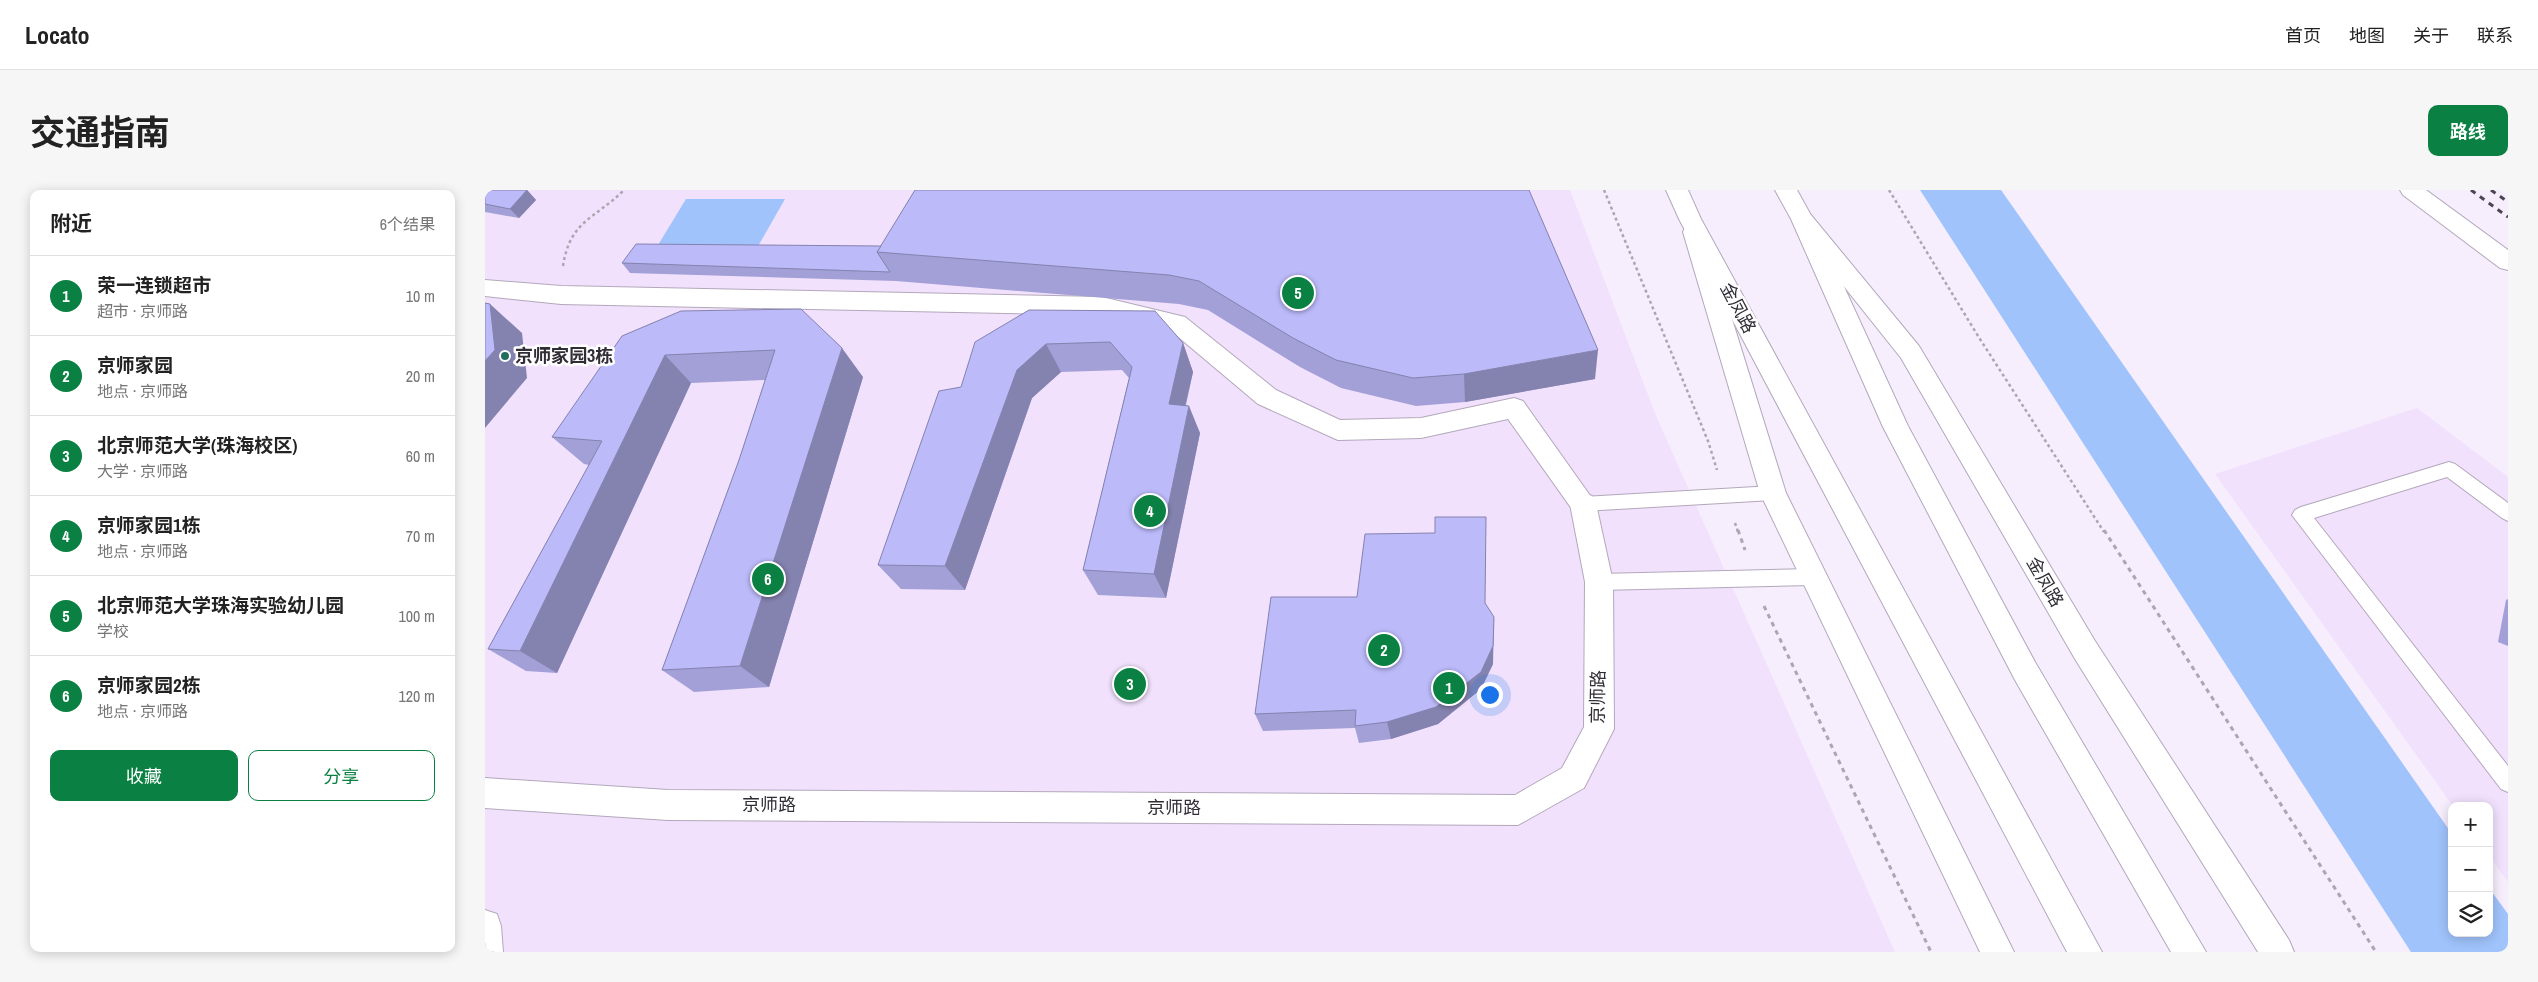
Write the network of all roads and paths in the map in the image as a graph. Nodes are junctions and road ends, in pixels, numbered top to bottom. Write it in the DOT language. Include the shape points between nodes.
graph roads {
  1 [pos="624,190"];
  2 [pos="1604,190"];
  3 [pos="1677,190"];
  4 [pos="1786,190"];
  5 [pos="1889,190"];
  6 [pos="2411,190"];
  7 [pos="1690,219"];
  8 [pos="1802,219"];
  9 [pos="2508,262"];
  10 [pos="485,288"];
  11 [pos="561,294"];
  12 [pos="1708,442"];
  13 [pos="1773,493"];
  14 [pos="1583,504"];
  15 [pos="2508,513"];
  16 [pos="1812,577"];
  17 [pos="1599,582"];
  18 [pos="1762,600"];
  19 [pos="2508,782"];
  20 [pos="485,793"];
  21 [pos="485,926"];
  22 [pos="486,952"];
  23 [pos="1931,952"];
  24 [pos="1997,952"];
  25 [pos="2085,952"];
  26 [pos="2189,952"];
  27 [pos="2277,952"];
  28 [pos="2376,952"];
  1 -- 11 [label="path" via="573,230 564,249"];
  2 -- 12 [label="path"];
  3 -- 7 [label="main road, 金凤路"];
  4 -- 8 [label="main road, 金凤路"];
  5 -- 28 [label="path" via="1983,344"];
  6 -- 9 [label="main road"];
  7 -- 13 [label="main road, 金凤路"];
  7 -- 25 [label="main road, 金凤路"];
  8 -- 26 [label="main road, 金凤路" via="1895,427 2025,671"];
  8 -- 27 [label="main road, 金凤路" via="1910,352 2085,650"];
  10 -- 11 [label="main road"];
  11 -- 14 [label="main road" via="1102,306 1177,323 1267,396 1339,430 1421,428 1514,408"];
  13 -- 14 [label="lane"];
  13 -- 16 [label="main road, 金凤路"];
  14 -- 17 [label="main road, 京师路"];
  15 -- 19 [label="lane" via="2449,469 2301,515"];
  16 -- 17 [label="lane"];
  16 -- 24 [label="main road, 金凤路"];
  17 -- 20 [label="main road, 京师路" via="1599,729 1573,778 1518,810 668,805"];
  18 -- 23 [label="path"];
  21 -- 22 [label="main road"];
}
